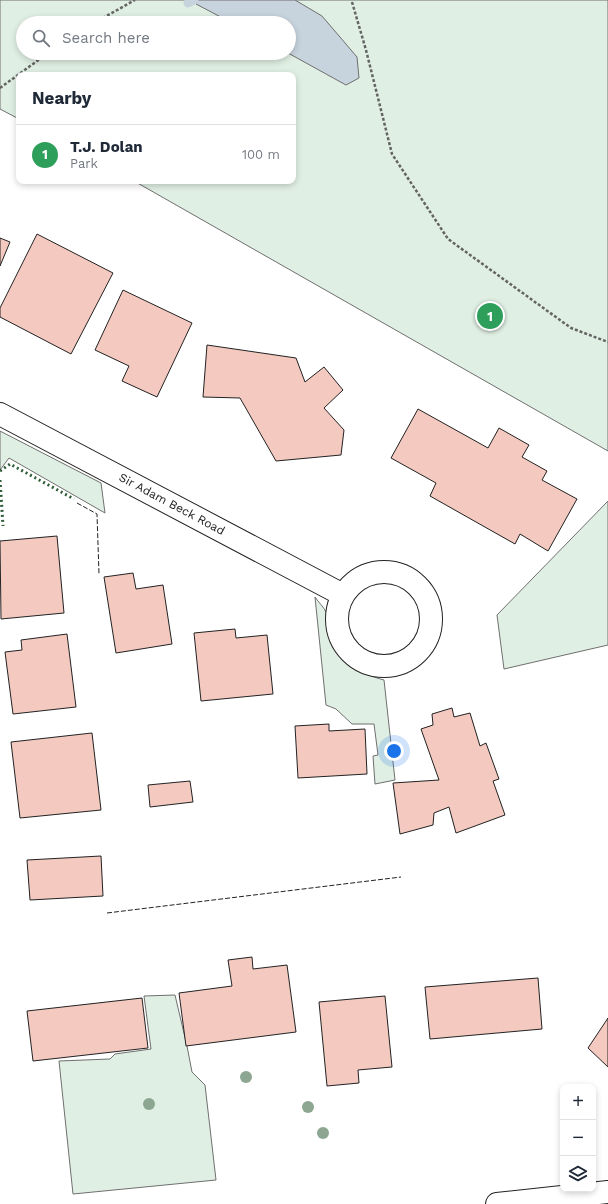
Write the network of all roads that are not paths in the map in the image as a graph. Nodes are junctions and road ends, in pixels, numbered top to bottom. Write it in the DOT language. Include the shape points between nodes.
graph roads {
  1 [pos="0,414"];
  2 [pos="344,595"];
  3 [pos="608,1192"];
  4 [pos="497,1204"];
  1 -- 2 [label="street, Sir Adam Beck Road"];
  2 -- 2 [label="street" via="338,610 338,624 342,640 360,659 385,666 401,663 415,654 427,638 431,611 421,589 409,578 382,571 366,575 352,584"];
  3 -- 4 [label="street"];
}
